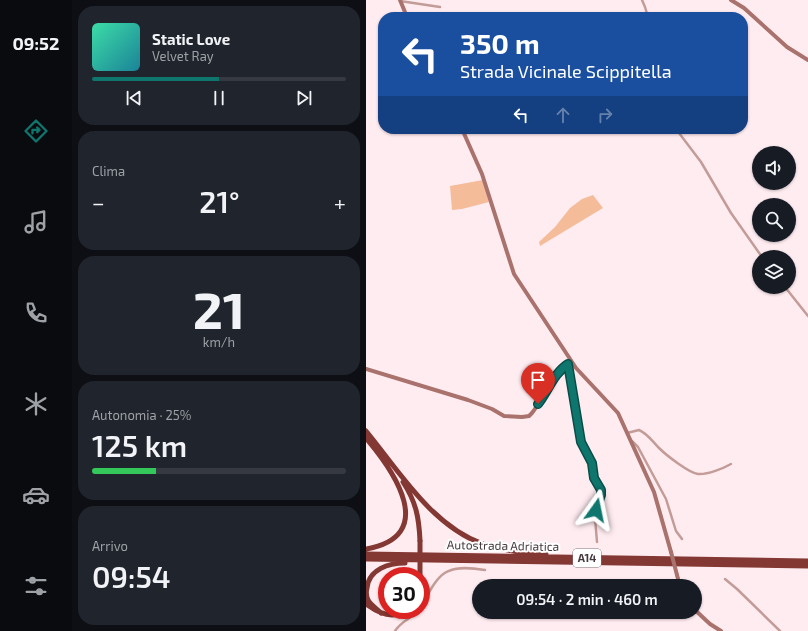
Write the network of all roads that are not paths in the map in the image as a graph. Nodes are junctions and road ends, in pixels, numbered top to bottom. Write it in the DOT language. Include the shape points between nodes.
graph roads {
  1 [pos="400,0"];
  2 [pos="642,0"];
  3 [pos="731,0"];
  4 [pos="440,7"];
  5 [pos="405,12"];
  6 [pos="646,12"];
  7 [pos="748,12"];
  8 [pos="748,12"];
  9 [pos="808,60"];
  10 [pos="464,134"];
  11 [pos="680,134"];
  12 [pos="757,250"];
  13 [pos="791,294"];
  14 [pos="808,316"];
  15 [pos="570,362"];
  16 [pos="366,369"];
  17 [pos="366,431"];
  18 [pos="627,433"];
  19 [pos="366,438"];
  20 [pos="630,439"];
  21 [pos="381,452"];
  22 [pos="731,464"];
  23 [pos="682,539"];
  24 [pos="597,542"];
  25 [pos="366,549"];
  26 [pos="366,554"];
  27 [pos="615,558"];
  28 [pos="366,559"];
  29 [pos="466,561"];
  30 [pos="808,562"];
  31 [pos="808,566"];
  32 [pos="385,567"];
  33 [pos="420,567"];
  34 [pos="378,569"];
  35 [pos="485,570"];
  36 [pos="678,579"];
  37 [pos="725,579"];
  38 [pos="430,589"];
  39 [pos="366,604"];
  40 [pos="378,610"];
  41 [pos="378,611"];
  42 [pos="702,617"];
  43 [pos="407,619"];
  44 [pos="395,631"];
  45 [pos="721,631"];
  46 [pos="780,631"];
  1 -- 4 [label="street"];
  1 -- 5 [label="street"];
  2 -- 6 [label="street"];
  3 -- 8 [label="street"];
  7 -- 9 [label="street" via="787,47"];
  10 -- 15 [label="street" via="482,174 514,274"];
  11 -- 12 [label="street" via="701,162 731,213"];
  13 -- 14 [label="street"];
  15 -- 16 [label="street" via="553,379 532,413 522,418 504,416 468,400"];
  15 -- 18 [label="street" via="615,410"];
  15 -- 24 [label="street" via="581,442 592,463 594,478 601,490 595,518"];
  17 -- 21 [label="highway"];
  18 -- 20 [label="street"];
  18 -- 22 [label="street" via="639,430 644,432 660,450 698,474 720,470"];
  19 -- 21 [label="highway"];
  20 -- 23 [label="street" via="638,447 666,499 676,531"];
  20 -- 36 [label="street, bridge" via="654,492"];
  21 -- 25 [label="highway" via="404,496 406,513 403,526 393,539"];
  21 -- 27 [label="highway" via="434,513 462,534 481,543 519,552"];
  21 -- 33 [label="highway, bridge" via="409,491 417,510"];
  26 -- 27 [label="highway, Autostrada Adriatica / A14"];
  27 -- 30 [label="highway, Autostrada Adriatica / A14"];
  28 -- 29 [label="highway, Autostrada Adriatica / A14"];
  29 -- 31 [label="highway, Autostrada Adriatica / A14"];
  29 -- 32 [label="highway" via="400,563"];
  34 -- 40 [label="highway" via="368,581 366,594"];
  35 -- 38 [label="street" via="449,570 437,579"];
  37 -- 46 [label="street"];
  39 -- 41 [label="highway"];
  42 -- 45 [label="street"];
  43 -- 44 [label="street"];
}
